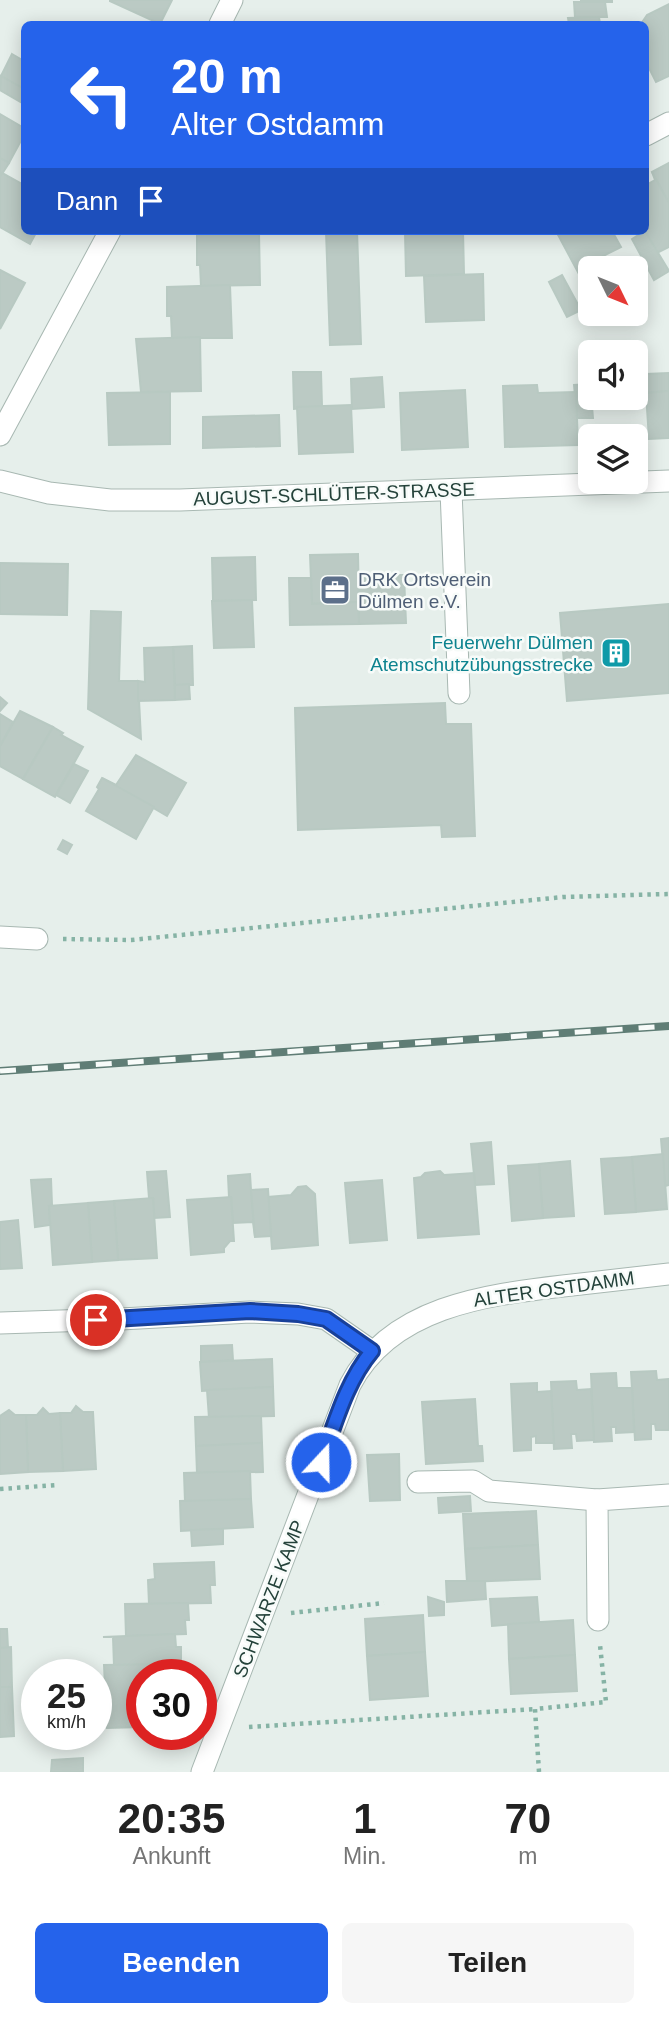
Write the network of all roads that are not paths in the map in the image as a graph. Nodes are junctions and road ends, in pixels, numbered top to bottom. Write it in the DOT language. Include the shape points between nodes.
graph roads {
  1 [pos="232,0"];
  2 [pos="221,21"];
  3 [pos="669,122"];
  4 [pos="649,133"];
  5 [pos="108,235"];
  6 [pos="0,435"];
  7 [pos="0,481"];
  8 [pos="669,481"];
  9 [pos="451,491"];
  10 [pos="459,693"];
  11 [pos="0,937"];
  12 [pos="37,939"];
  13 [pos="669,1274"];
  14 [pos="0,1323"];
  15 [pos="372,1351"];
  16 [pos="418,1482"];
  17 [pos="669,1496"];
  18 [pos="597,1500"];
  19 [pos="598,1620"];
  20 [pos="202,1772"];
  1 -- 2 [label="street"];
  3 -- 4 [label="street"];
  5 -- 6 [label="street"];
  7 -- 9 [label="street, AUGUST-SCHLÜTER-STRASSE" via="49,493 110,499"];
  8 -- 9 [label="street, AUGUST-SCHLÜTER-STRASSE"];
  9 -- 10 [label="street"];
  11 -- 12 [label="street"];
  13 -- 15 [label="street, ALTER OSTDAMM" via="504,1293 459,1303 416,1320"];
  14 -- 15 [label="street" via="250,1311 298,1314 326,1319"];
  15 -- 20 [label="street, SCHWARZE KAMP" via="350,1385"];
  16 -- 18 [label="street" via="473,1481 489,1490"];
  17 -- 18 [label="street"];
  18 -- 19 [label="street"];
}
